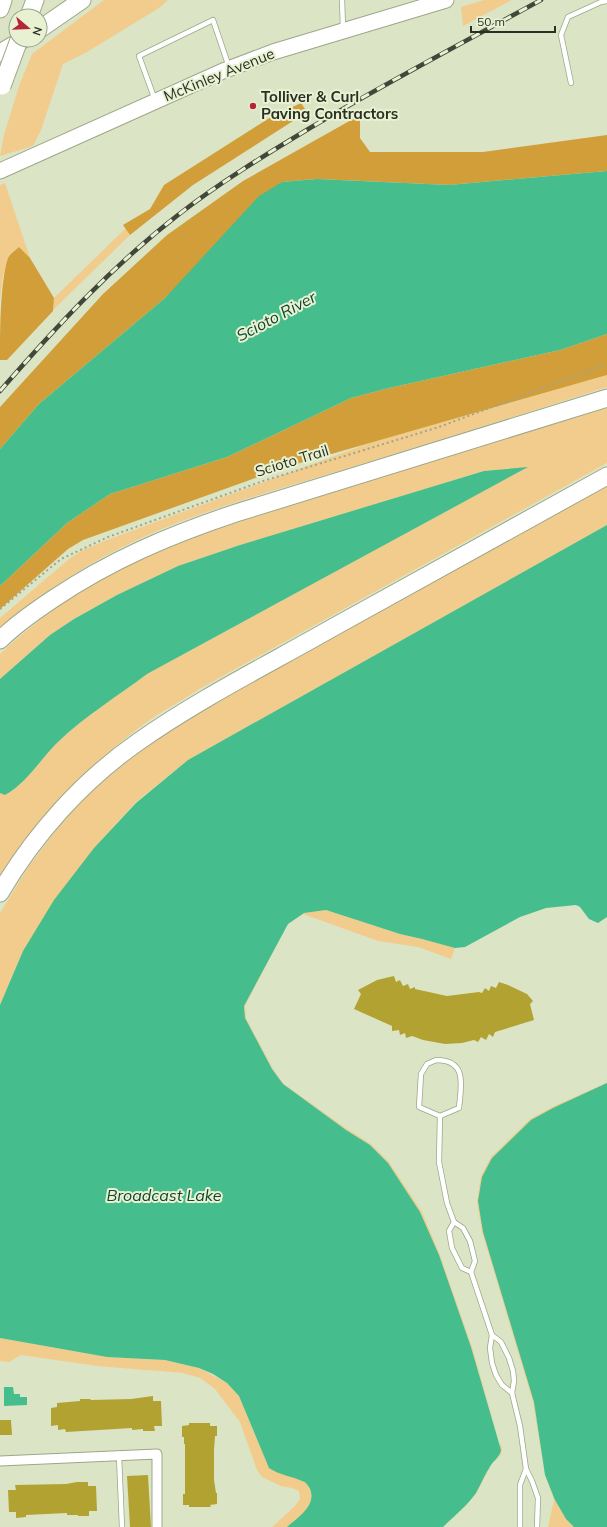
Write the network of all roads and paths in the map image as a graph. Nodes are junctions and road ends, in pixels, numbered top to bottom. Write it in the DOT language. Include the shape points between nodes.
graph roads {
  1 [pos="3,0"];
  2 [pos="82,0"];
  3 [pos="342,0"];
  4 [pos="446,0"];
  5 [pos="607,1"];
  6 [pos="0,9"];
  7 [pos="48,23"];
  8 [pos="343,31"];
  9 [pos="18,48"];
  10 [pos="230,68"];
  11 [pos="571,83"];
  12 [pos="1,89"];
  13 [pos="155,101"];
  14 [pos="0,171"];
  15 [pos="607,364"];
  16 [pos="607,398"];
  17 [pos="607,476"];
  18 [pos="0,609"];
  19 [pos="0,640"];
  20 [pos="0,893"];
  21 [pos="440,1116"];
  22 [pos="454,1222"];
  23 [pos="472,1272"];
  24 [pos="492,1335"];
  25 [pos="512,1393"];
  26 [pos="119,1456"];
  27 [pos="0,1461"];
  28 [pos="526,1469"];
  29 [pos="122,1527"];
  30 [pos="157,1527"];
  31 [pos="520,1527"];
  32 [pos="537,1527"];
  1 -- 6 [label="highway"];
  2 -- 7 [label="highway"];
  3 -- 8 [label="lane"];
  4 -- 8 [label="main road, McKinley Avenue"];
  5 -- 11 [label="lane" via="568,17 561,34"];
  8 -- 10 [label="main road, McKinley Avenue"];
  9 -- 12 [label="highway, bridge"];
  10 -- 13 [label="main road, McKinley Avenue"];
  10 -- 13 [label="lane" via="213,20 139,56"];
  13 -- 14 [label="main road, McKinley Avenue"];
  15 -- 18 [label="path, Scioto Trail" via="440,427 263,481 108,537 61,559"];
  16 -- 19 [label="highway" via="191,528 125,556 74,584"];
  17 -- 20 [label="highway" via="249,674 136,743 94,777 55,817 14,868"];
  21 -- 21 [label="lane" via="459,1108 461,1088 460,1073 455,1064 444,1060 427,1064 421,1074 419,1107"];
  21 -- 22 [label="lane" via="439,1162 442,1183"];
  22 -- 23 [label="lane" via="463,1228 470,1241 475,1261"];
  22 -- 23 [label="lane" via="449,1231 452,1248 462,1268"];
  23 -- 24 [label="lane"];
  24 -- 25 [label="lane" via="501,1342 509,1358 514,1381"];
  24 -- 25 [label="lane" via="490,1348 494,1369 502,1385"];
  25 -- 28 [label="lane"];
  26 -- 27 [label="street"];
  26 -- 29 [label="lane"];
  26 -- 30 [label="street" via="158,1454"];
  28 -- 31 [label="lane" via="520,1485"];
  28 -- 32 [label="lane" via="538,1498"];
}
